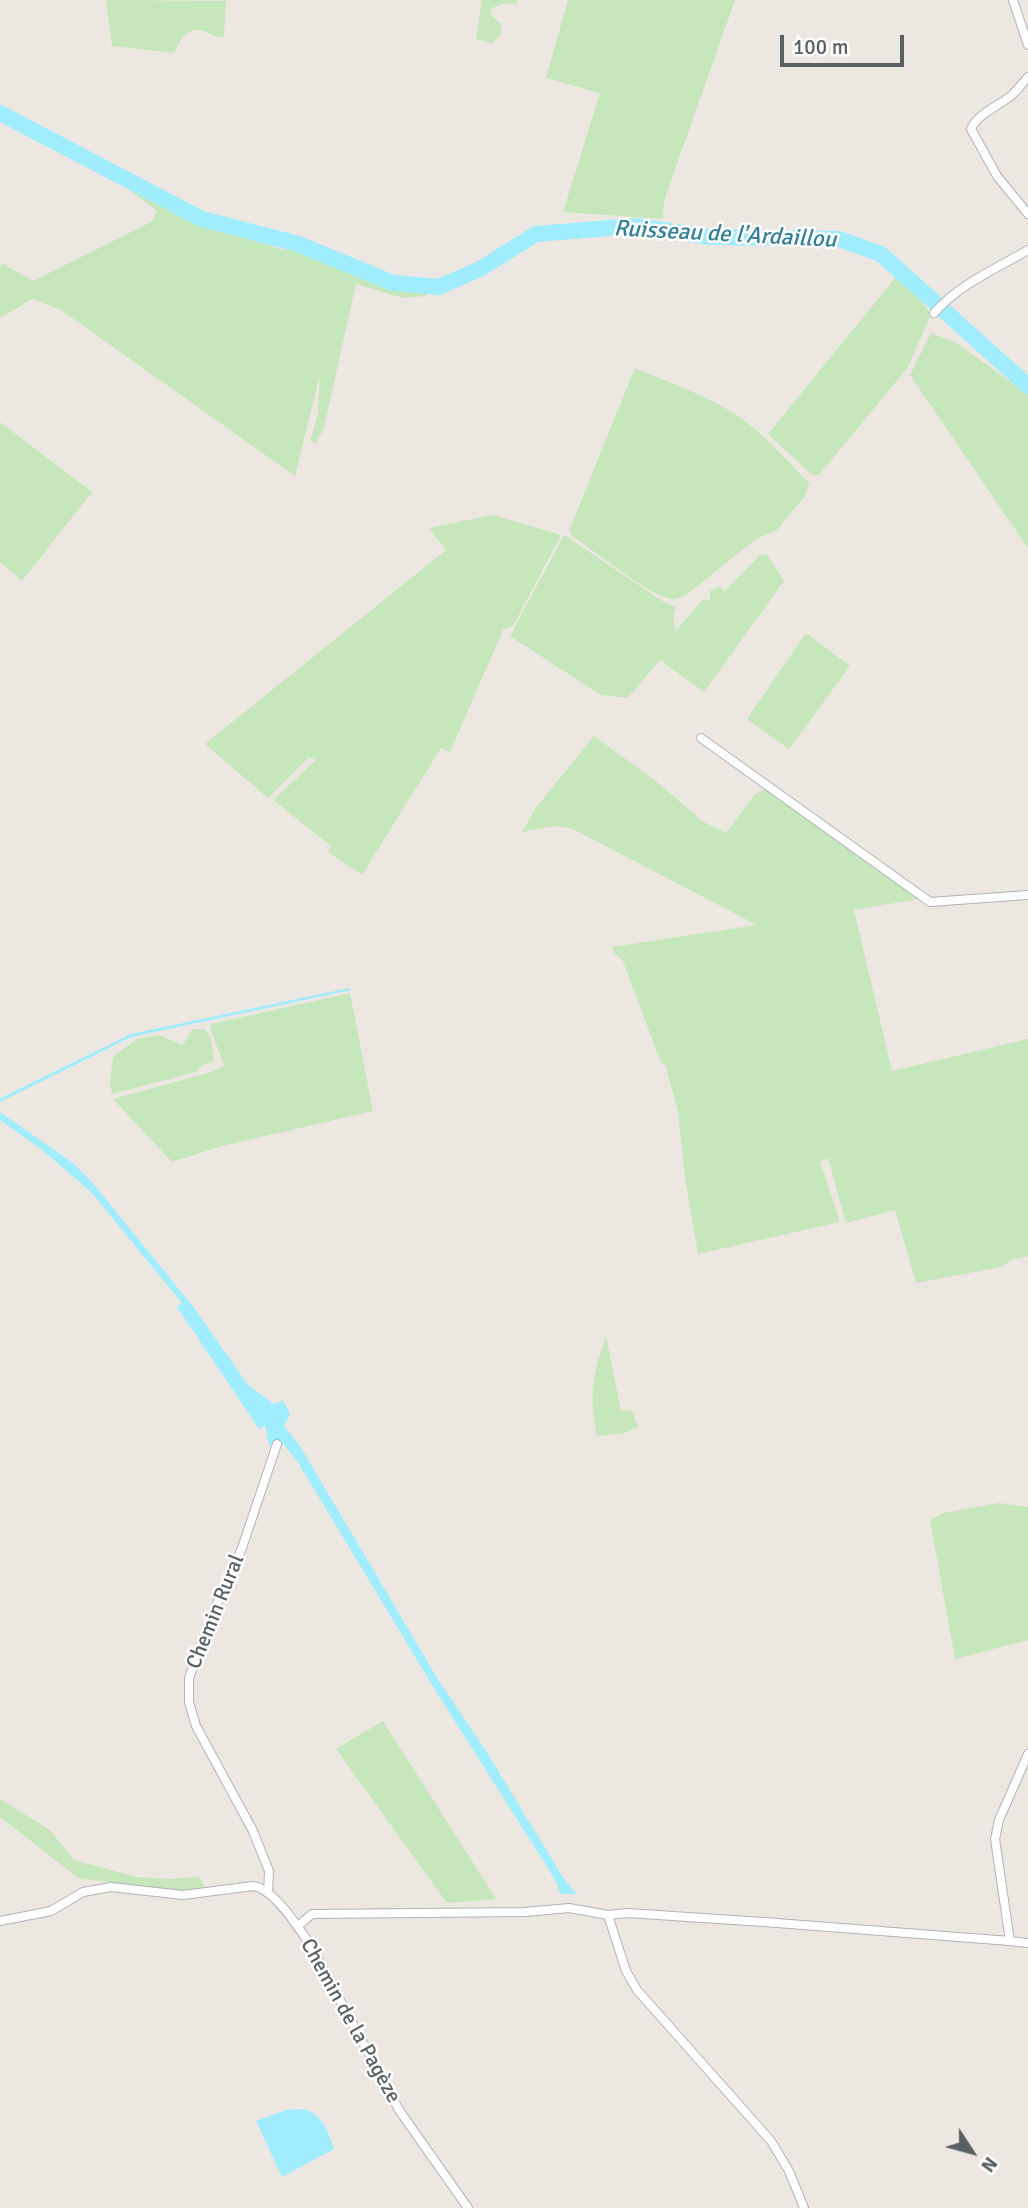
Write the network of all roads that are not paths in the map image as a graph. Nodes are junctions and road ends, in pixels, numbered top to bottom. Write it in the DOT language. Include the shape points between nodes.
graph roads {
  1 [pos="1013,0"];
  2 [pos="1028,45"];
  3 [pos="1028,77"];
  4 [pos="1028,214"];
  5 [pos="1028,250"];
  6 [pos="934,313"];
  7 [pos="701,738"];
  8 [pos="1028,895"];
  9 [pos="277,1444"];
  10 [pos="1028,1754"];
  11 [pos="268,1893"];
  12 [pos="608,1915"];
  13 [pos="0,1921"];
  14 [pos="298,1926"];
  15 [pos="1010,1941"];
  16 [pos="1028,1943"];
  17 [pos="468,2208"];
  18 [pos="804,2208"];
  1 -- 2 [label="street"];
  3 -- 4 [label="street" via="971,129 997,176"];
  5 -- 6 [label="street" via="965,284"];
  7 -- 8 [label="street" via="930,902"];
  9 -- 11 [label="street, Chemin Rural" via="242,1548 189,1678 196,1726 253,1831 269,1871"];
  10 -- 15 [label="street" via="995,1839"];
  11 -- 13 [label="street" via="259,1886 183,1895 111,1887 83,1892 51,1911"];
  11 -- 14 [label="street, Chemin de la Pagèze"];
  12 -- 14 [label="street" via="569,1908 312,1914"];
  12 -- 15 [label="street" via="755,1921"];
  12 -- 18 [label="street" via="637,1990 771,2141"];
  14 -- 17 [label="street, Chemin de la Pagèze" via="399,2110"];
  15 -- 16 [label="street"];
}
